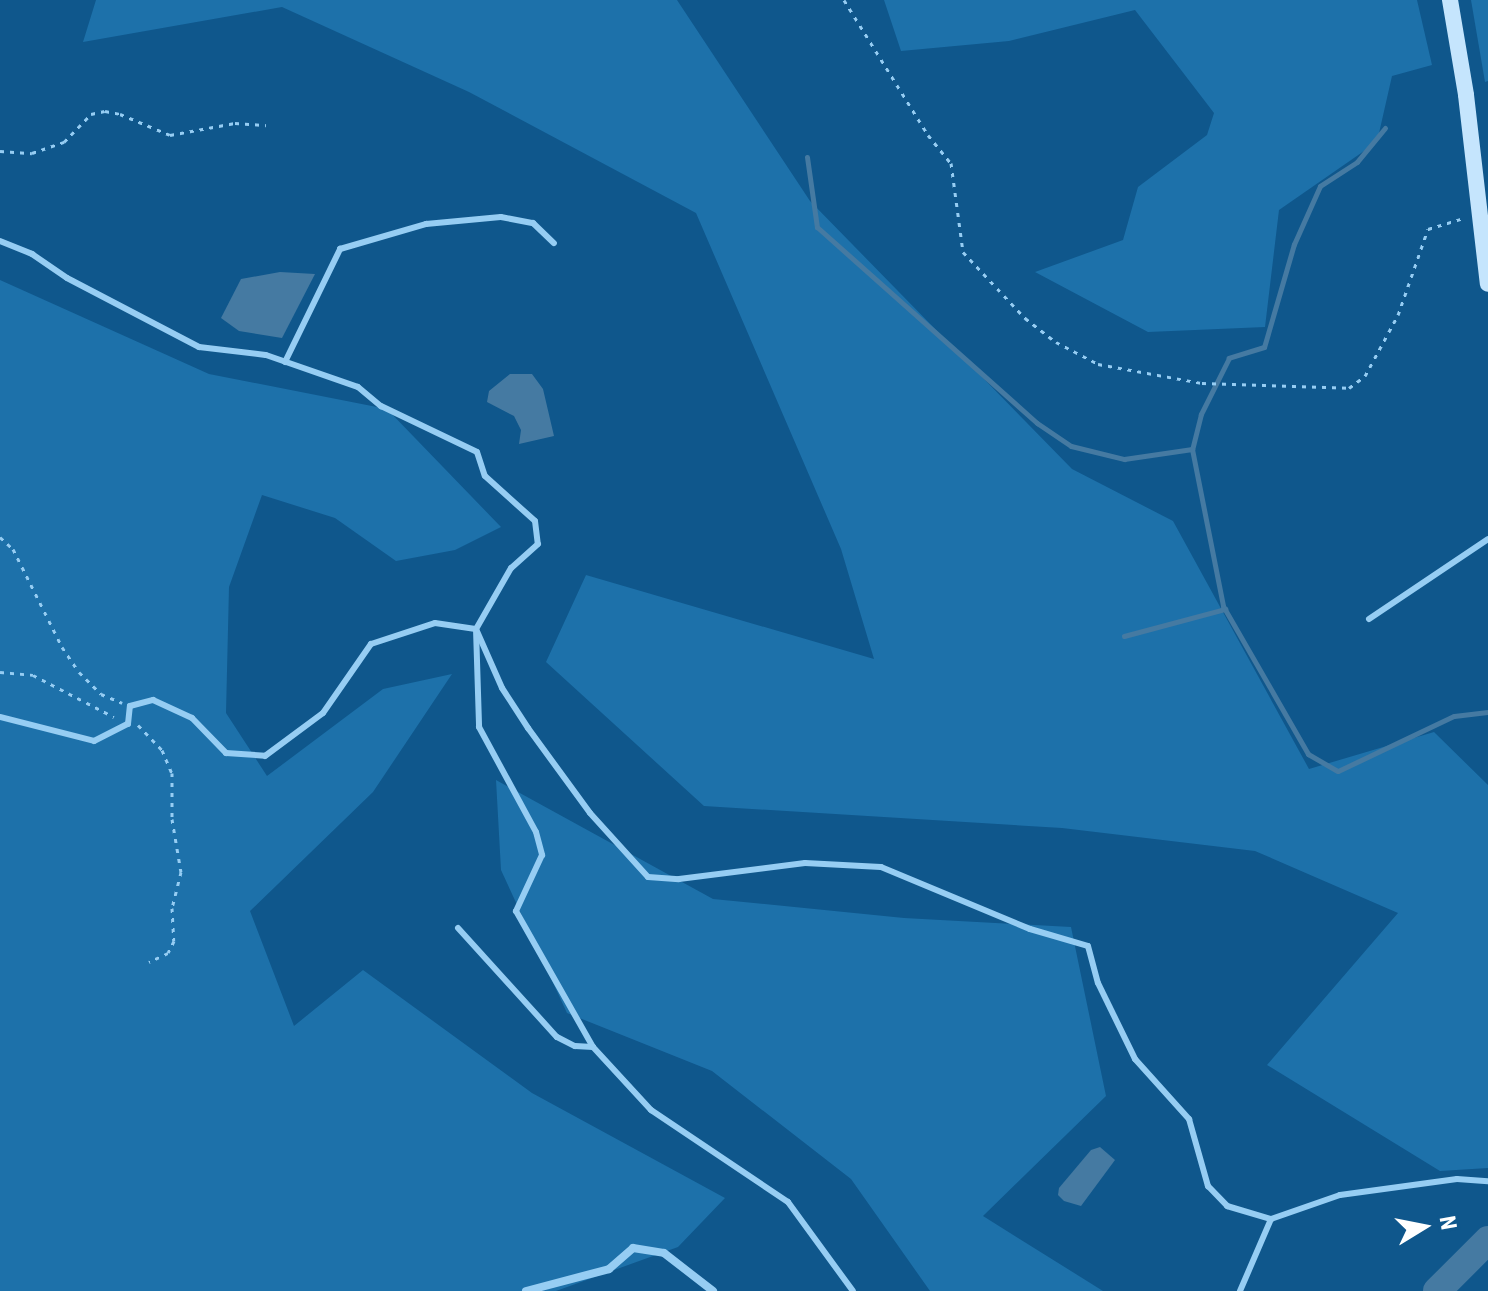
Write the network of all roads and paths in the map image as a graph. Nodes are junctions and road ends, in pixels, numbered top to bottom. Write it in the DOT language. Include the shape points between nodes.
graph roads {
  1 [pos="844,0"];
  2 [pos="1450,0"];
  3 [pos="266,125"];
  4 [pos="0,151"];
  5 [pos="1478,213"];
  6 [pos="0,241"];
  7 [pos="554,243"];
  8 [pos="1488,284"];
  9 [pos="285,362"];
  10 [pos="0,537"];
  11 [pos="1488,539"];
  12 [pos="1369,619"];
  13 [pos="476,629"];
  14 [pos="0,672"];
  15 [pos="130,706"];
  16 [pos="0,717"];
  17 [pos="128,724"];
  18 [pos="458,928"];
  19 [pos="149,962"];
  20 [pos="593,1047"];
  21 [pos="1488,1181"];
  22 [pos="1271,1219"];
  23 [pos="526,1291"];
  24 [pos="713,1291"];
  25 [pos="853,1291"];
  26 [pos="1240,1291"];
  1 -- 5 [label="path" via="951,163 963,252 1025,318 1098,364 1202,383 1349,388 1365,376 1398,315 1428,229"];
  2 -- 5 [label="street"];
  3 -- 4 [label="path" via="235,123 170,135 105,111 91,114 64,142 32,153"];
  5 -- 8 [label="street"];
  6 -- 9 [label="lane" via="199,347"];
  7 -- 9 [label="lane" via="533,223 501,217 426,224 340,249"];
  9 -- 13 [label="lane" via="358,387 381,406 477,452 485,476 535,521 538,544 511,568"];
  10 -- 15 [label="path" via="13,549 79,672 101,694"];
  11 -- 12 [label="lane"];
  13 -- 15 [label="lane" via="435,623 371,644 323,713 265,756 226,753 192,718 153,700"];
  13 -- 20 [label="lane" via="479,727 536,832 542,855 516,911"];
  13 -- 22 [label="lane" via="502,688 528,728 590,813 648,877 679,879 805,863 881,867 1030,929 1088,946 1098,983 1135,1059 1189,1119 1208,1186 1227,1206"];
  14 -- 17 [label="path" via="33,675"];
  15 -- 17 [label="lane"];
  16 -- 17 [label="lane" via="94,741"];
  17 -- 19 [label="path" via="135,722 162,750 172,773 172,819 181,872 172,908 174,941 168,953"];
  18 -- 20 [label="lane" via="557,1037"];
  20 -- 25 [label="lane" via="651,1110 788,1202"];
  21 -- 22 [label="lane" via="1457,1179 1340,1195"];
  22 -- 26 [label="lane"];
  23 -- 24 [label="street" via="609,1269 633,1248 664,1253"];
}
